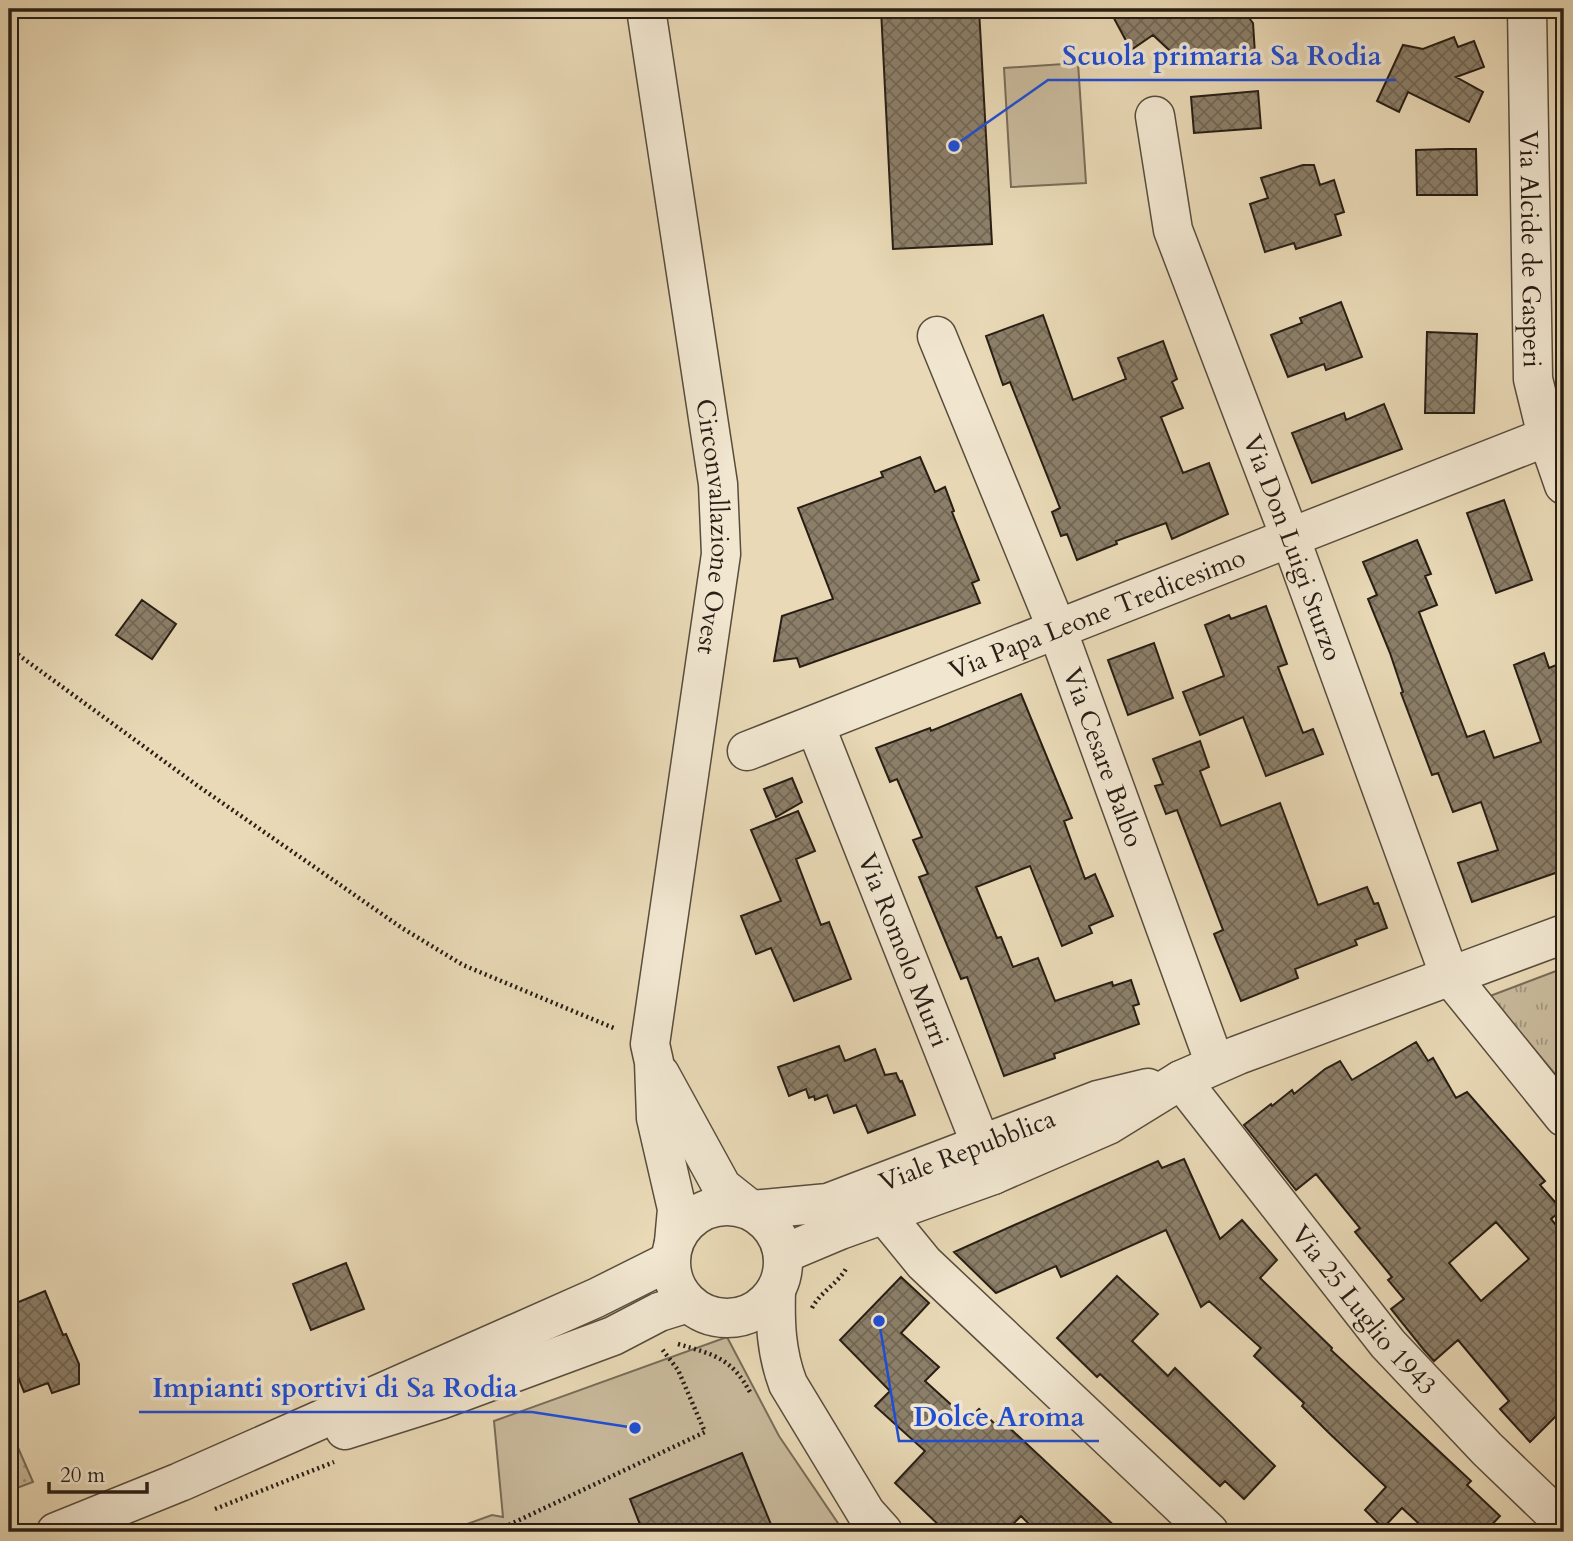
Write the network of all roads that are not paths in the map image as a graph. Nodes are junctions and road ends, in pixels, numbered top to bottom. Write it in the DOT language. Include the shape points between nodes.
graph roads {
  1 [pos="646,9"];
  2 [pos="1527,9"];
  3 [pos="1155,116"];
  4 [pos="937,336"];
  5 [pos="1556,433"];
  6 [pos="1564,485"];
  7 [pos="1290,537"];
  8 [pos="1057,629"];
  9 [pos="815,725"];
  10 [pos="747,751"];
  11 [pos="1564,934"];
  12 [pos="1450,976"];
  13 [pos="652,1053"];
  14 [pos="1215,1064"];
  15 [pos="1181,1080"];
  16 [pos="1564,1117"];
  17 [pos="986,1161"];
  18 [pos="751,1210"];
  19 [pos="884,1213"];
  20 [pos="672,1252"];
  21 [pos="780,1272"];
  22 [pos="700,1310"];
  23 [pos="779,1362"];
  24 [pos="180,1482"];
  25 [pos="1564,1523"];
  26 [pos="56,1532"];
  27 [pos="883,1532"];
  28 [pos="1209,1532"];
  1 -- 13 [label="street, Circonvallazione Ovest" via="718,484 721,554"];
  2 -- 5 [label="street, Via Alcide de Gasperi" via="1533,379"];
  3 -- 7 [label="street, Via Don Luigi Sturzo" via="1173,230"];
  4 -- 8 [label="street, Via Cesare Balbo"];
  5 -- 6 [label="street, Via Alcide de Gasperi"];
  5 -- 7 [label="street, Via Papa Leone Tredicesimo"];
  7 -- 8 [label="street, Via Papa Leone Tredicesimo"];
  7 -- 12 [label="street, Via Don Luigi Sturzo"];
  8 -- 9 [label="street, Via Papa Leone Tredicesimo"];
  8 -- 14 [label="street, Via Cesare Balbo"];
  9 -- 10 [label="street, Via Papa Leone Tredicesimo"];
  9 -- 17 [label="street, Via Romolo Murri"];
  11 -- 12 [label="street, Viale Repubblica"];
  12 -- 14 [label="street, Viale Repubblica"];
  12 -- 16 [label="street, Via Don Luigi Sturzo"];
  13 -- 18 [label="street" via="722,1187"];
  13 -- 20 [label="street, Circonvallazione Ovest" via="656,1118 677,1209"];
  14 -- 15 [label="street, Viale Repubblica"];
  15 -- 17 [label="street, Viale Repubblica" via="1108,1125"];
  15 -- 25 [label="street, Via 25 Luglio 1943" via="1388,1344"];
  17 -- 18 [label="street, Viale Repubblica" via="828,1203"];
  17 -- 19 [label="street, Viale Repubblica"];
  18 -- 20 [label="street" via="715,1206 697,1213 683,1226"];
  18 -- 21 [label="street" via="778,1236"];
  19 -- 21 [label="street, Viale Repubblica"];
  19 -- 28 [label="street" via="924,1264"];
  20 -- 22 [label="street" via="673,1279 681,1296"];
  20 -- 24 [label="street" via="596,1298"];
  21 -- 22 [label="street" via="765,1304 748,1314 731,1318"];
  21 -- 23 [label="street" via="775,1328"];
  22 -- 23 [label="street"];
  22 -- 24 [label="street" via="659,1312 613,1336 440,1401"];
  23 -- 27 [label="street" via="794,1396 866,1513"];
  24 -- 26 [label="street"];
}
